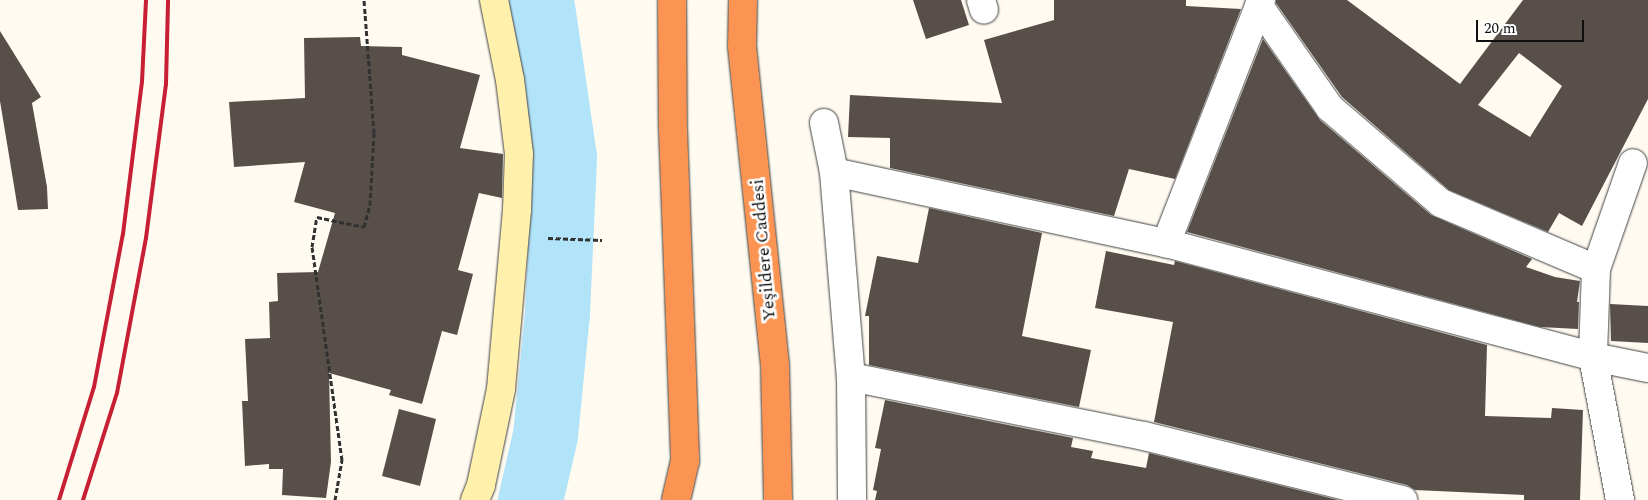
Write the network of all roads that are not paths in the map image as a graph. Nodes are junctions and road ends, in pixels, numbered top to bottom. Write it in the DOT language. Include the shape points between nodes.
graph roads {
  1 [pos="494,0"];
  2 [pos="659,0"];
  3 [pos="672,0"];
  4 [pos="743,0"];
  5 [pos="749,0"];
  6 [pos="1260,3"];
  7 [pos="742,46"];
  8 [pos="824,123"];
  9 [pos="673,129"];
  10 [pos="1643,160"];
  11 [pos="834,172"];
  12 [pos="1166,243"];
  13 [pos="1596,269"];
  14 [pos="1593,357"];
  15 [pos="1648,368"];
  16 [pos="851,377"];
  17 [pos="685,461"];
  18 [pos="1622,499"];
  19 [pos="475,500"];
  20 [pos="662,500"];
  21 [pos="676,500"];
  22 [pos="778,500"];
  23 [pos="852,500"];
  24 [pos="1402,500"];
  1 -- 19 [label="street" via="510,80 519,164 502,389"];
  2 -- 9 [label="highway"];
  3 -- 9 [label="highway"];
  4 -- 7 [label="highway, Yeşildere Caddesi"];
  5 -- 7 [label="highway"];
  6 -- 12 [label="street"];
  6 -- 13 [label="street" via="1330,108 1441,203"];
  7 -- 22 [label="highway, Yeşildere Caddesi" via="775,366"];
  8 -- 11 [label="street"];
  9 -- 17 [label="highway"];
  10 -- 13 [label="street"];
  11 -- 12 [label="street"];
  11 -- 16 [label="street"];
  12 -- 14 [label="street"];
  13 -- 14 [label="street"];
  14 -- 15 [label="street"];
  14 -- 18 [label="street"];
  16 -- 23 [label="street"];
  16 -- 24 [label="street" via="1144,436"];
  17 -- 20 [label="highway"];
  17 -- 21 [label="highway"];
}
